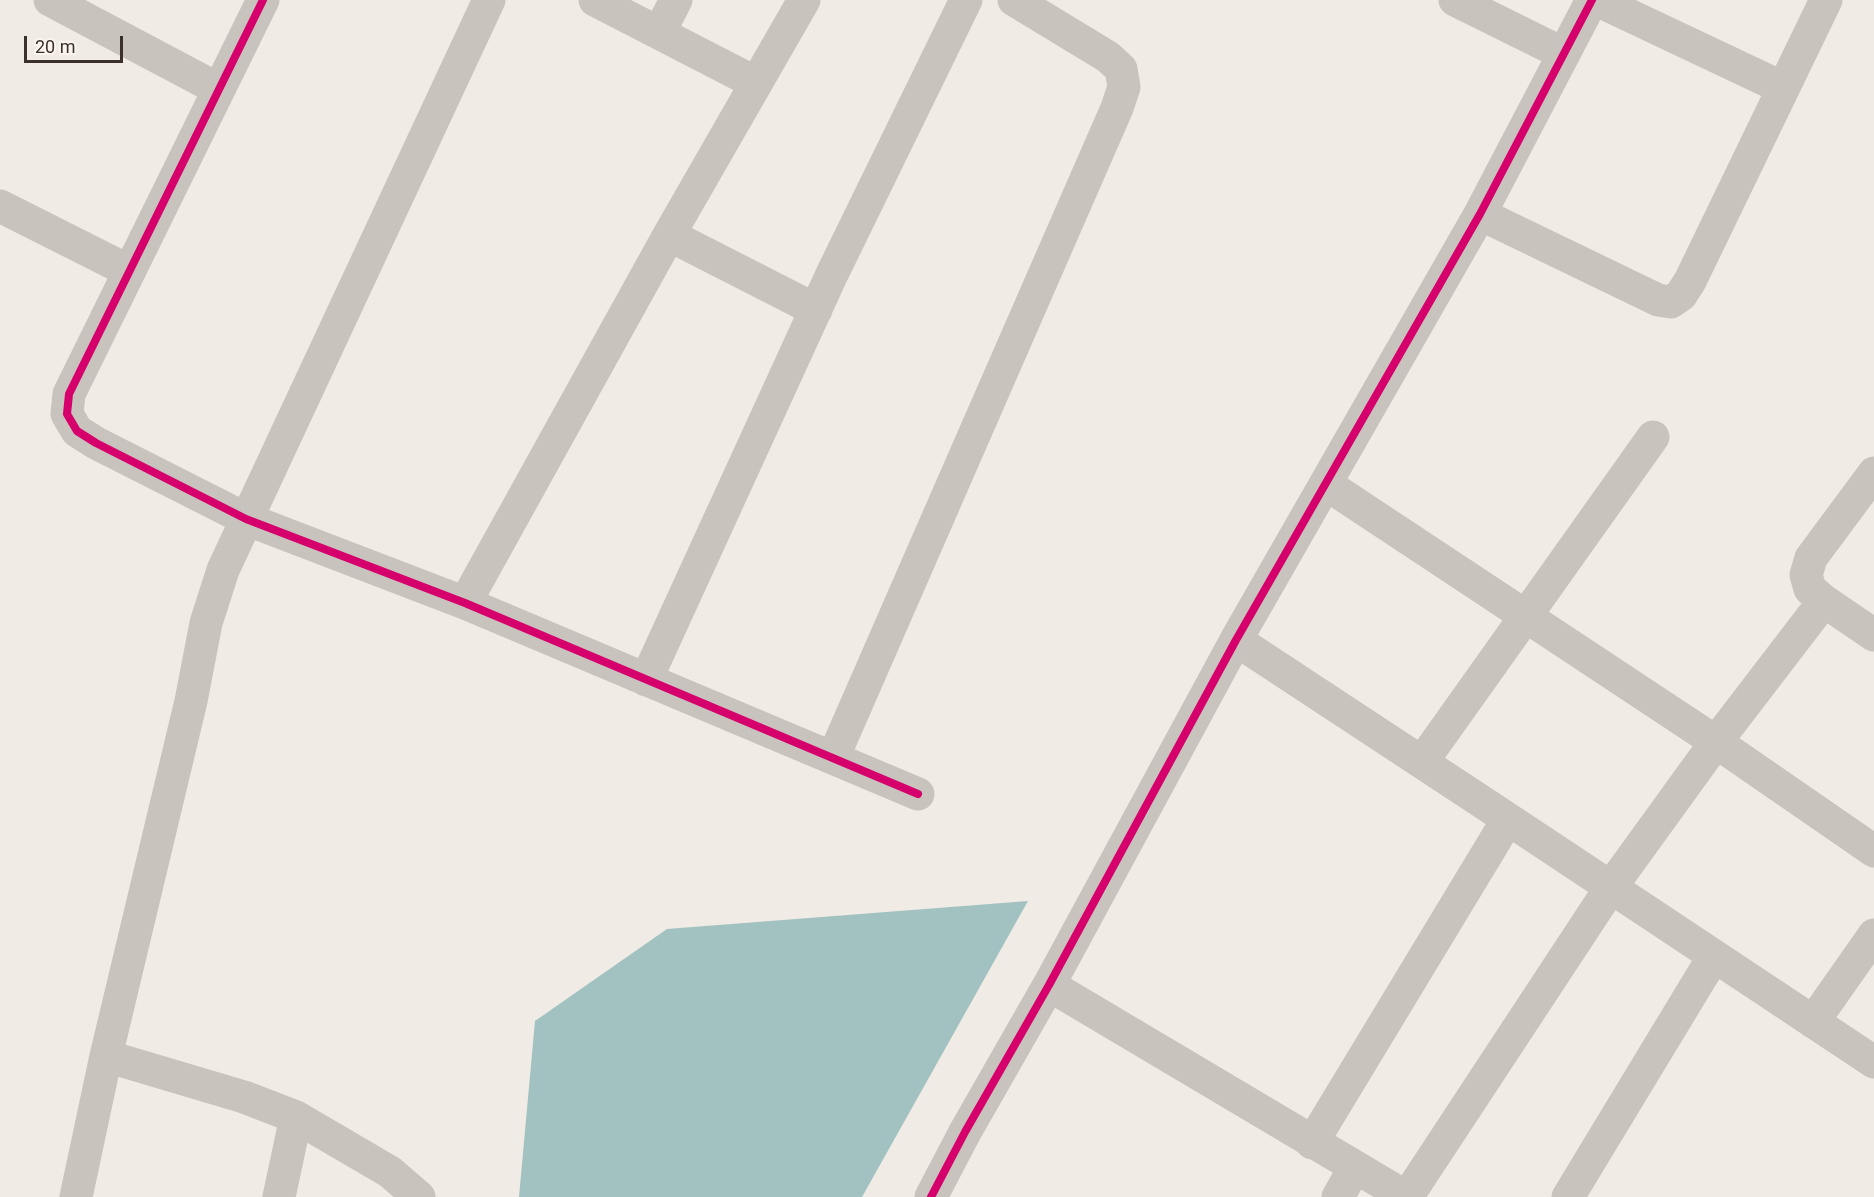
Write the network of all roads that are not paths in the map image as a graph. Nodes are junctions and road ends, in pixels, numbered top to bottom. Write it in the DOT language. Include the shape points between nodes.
graph roads {
  1 [pos="50,0"];
  2 [pos="263,0"];
  3 [pos="489,0"];
  4 [pos="595,0"];
  5 [pos="676,0"];
  6 [pos="804,0"];
  7 [pos="966,0"];
  8 [pos="1014,0"];
  9 [pos="1455,0"];
  10 [pos="1592,0"];
  11 [pos="1597,0"];
  12 [pos="1826,0"];
  13 [pos="659,33"];
  14 [pos="1564,54"];
  15 [pos="756,83"];
  16 [pos="1783,88"];
  17 [pos="218,89"];
  18 [pos="0,206"];
  19 [pos="1480,214"];
  20 [pos="669,235"];
  21 [pos="129,271"];
  22 [pos="816,310"];
  23 [pos="1653,437"];
  24 [pos="1874,473"];
  25 [pos="1326,484"];
  26 [pos="246,519"];
  27 [pos="1824,601"];
  28 [pos="465,603"];
  29 [pos="1525,616"];
  30 [pos="1874,635"];
  31 [pos="1236,640"];
  32 [pos="646,680"];
  33 [pos="1716,742"];
  34 [pos="833,758"];
  35 [pos="1422,762"];
  36 [pos="918,794"];
  37 [pos="1508,819"];
  38 [pos="1874,851"];
  39 [pos="1611,887"];
  40 [pos="1874,934"];
  41 [pos="1714,956"];
  42 [pos="1048,985"];
  43 [pos="1814,1022"];
  44 [pos="106,1056"];
  45 [pos="1874,1062"];
  46 [pos="296,1117"];
  47 [pos="1312,1143"];
  48 [pos="1355,1167"];
  49 [pos="76,1197"];
  50 [pos="279,1197"];
  51 [pos="419,1197"];
  52 [pos="931,1197"];
  53 [pos="1338,1197"];
  54 [pos="1407,1197"];
  55 [pos="1568,1197"];
  1 -- 17 [label="street"];
  2 -- 17 [label="street"];
  3 -- 26 [label="street"];
  4 -- 13 [label="street"];
  5 -- 13 [label="street"];
  6 -- 15 [label="street"];
  7 -- 22 [label="street"];
  8 -- 34 [label="street" via="1108,57 1121,69 1124,87"];
  9 -- 14 [label="street"];
  10 -- 14 [label="street"];
  11 -- 16 [label="street"];
  12 -- 16 [label="street"];
  13 -- 15 [label="street"];
  14 -- 19 [label="street"];
  15 -- 20 [label="street"];
  16 -- 19 [label="street" via="1690,281 1671,302 1658,300"];
  17 -- 21 [label="street"];
  18 -- 21 [label="street"];
  19 -- 25 [label="street"];
  20 -- 22 [label="street"];
  20 -- 28 [label="street"];
  21 -- 26 [label="street" via="69,394 68,414 77,431 96,443"];
  22 -- 32 [label="street"];
  23 -- 29 [label="street"];
  24 -- 27 [label="street" via="1811,558 1806,575 1810,589"];
  25 -- 29 [label="street"];
  25 -- 31 [label="street"];
  26 -- 28 [label="street"];
  26 -- 44 [label="street" via="206,623"];
  27 -- 30 [label="street"];
  27 -- 33 [label="street"];
  28 -- 32 [label="street"];
  29 -- 33 [label="street"];
  29 -- 35 [label="street"];
  31 -- 35 [label="street"];
  31 -- 42 [label="street"];
  32 -- 34 [label="street"];
  33 -- 38 [label="street"];
  33 -- 39 [label="street"];
  34 -- 36 [label="street"];
  35 -- 37 [label="street"];
  37 -- 39 [label="street"];
  37 -- 47 [label="street"];
  39 -- 41 [label="street"];
  39 -- 54 [label="street"];
  40 -- 43 [label="street"];
  41 -- 43 [label="street"];
  41 -- 55 [label="street"];
  42 -- 47 [label="street"];
  42 -- 52 [label="street"];
  43 -- 45 [label="street"];
  44 -- 46 [label="street" via="244,1097"];
  44 -- 49 [label="street"];
  46 -- 50 [label="street"];
  46 -- 51 [label="street" via="390,1172"];
  47 -- 48 [label="street"];
  48 -- 53 [label="street"];
  48 -- 54 [label="street"];
}
